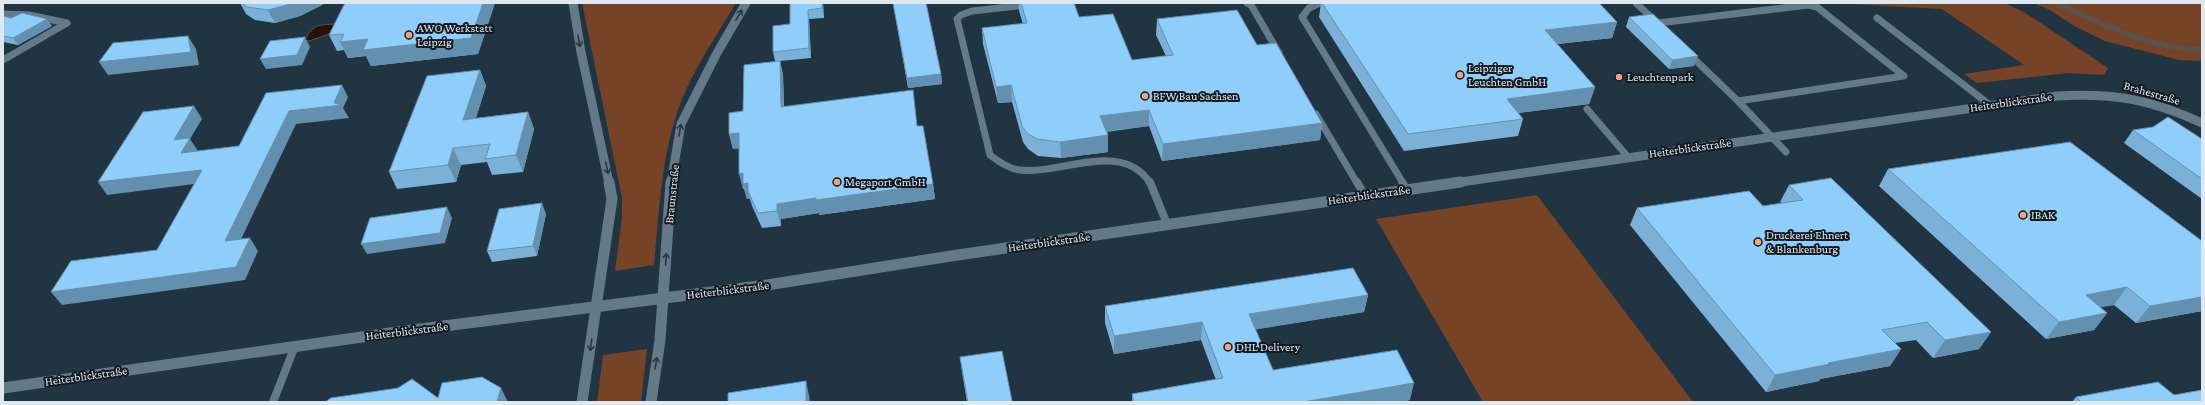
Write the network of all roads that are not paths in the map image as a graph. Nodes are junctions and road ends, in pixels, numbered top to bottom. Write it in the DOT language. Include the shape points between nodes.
graph roads {
  1 [pos="573,3"];
  2 [pos="746,3"];
  3 [pos="1044,3"];
  4 [pos="1247,3"];
  5 [pos="1320,3"];
  6 [pos="1636,3"];
  7 [pos="4,14"];
  8 [pos="1877,18"];
  9 [pos="1680,45"];
  10 [pos="1282,58"];
  11 [pos="3,60"];
  12 [pos="2094,93"];
  13 [pos="1738,101"];
  14 [pos="1310,104"];
  15 [pos="1990,105"];
  16 [pos="1587,109"];
  17 [pos="2202,123"];
  18 [pos="1771,136"];
  19 [pos="1786,152"];
  20 [pos="1628,157"];
  21 [pos="1407,190"];
  22 [pos="1365,196"];
  23 [pos="1167,224"];
  24 [pos="663,298"];
  25 [pos="596,306"];
  26 [pos="295,346"];
  27 [pos="3,388"];
  28 [pos="273,402"];
  29 [pos="582,402"];
  30 [pos="651,402"];
  1 -- 25 [label="street, one-way" via="612,199"];
  24 -- 2 [label="street, Braunstraße, one-way" via="671,184 681,124"];
  3 -- 23 [label="lane" via="972,11 957,19 990,155 1002,164 1020,170 1043,170 1101,160 1139,169 1147,178"];
  4 -- 10 [label="lane"];
  5 -- 21 [label="lane" via="1309,8 1302,17"];
  6 -- 13 [label="lane" via="1660,26 1808,5 1817,7 1904,76"];
  7 -- 11 [label="lane" via="29,15 67,24"];
  8 -- 15 [label="lane"];
  9 -- 13 [label="lane"];
  12 -- 15 [label="street, Heiterblickstraße"];
  12 -- 17 [label="street, Brahestraße" via="2117,94 2147,101 2170,108"];
  13 -- 18 [label="lane"];
  14 -- 22 [label="lane"];
  15 -- 18 [label="street, Heiterblickstraße"];
  16 -- 20 [label="lane"];
  18 -- 19 [label="lane"];
  18 -- 20 [label="street, Heiterblickstraße"];
  20 -- 21 [label="street, Heiterblickstraße"];
  21 -- 22 [label="street, Heiterblickstraße"];
  22 -- 23 [label="street, Heiterblickstraße"];
  23 -- 24 [label="street, Heiterblickstraße" via="767,285"];
  24 -- 25 [label="street, Heiterblickstraße"];
  30 -- 24 [label="street, Braunstraße, one-way"];
  25 -- 26 [label="street, Heiterblickstraße"];
  25 -- 29 [label="street, one-way"];
  26 -- 27 [label="street, Heiterblickstraße"];
  26 -- 28 [label="lane"];
}
